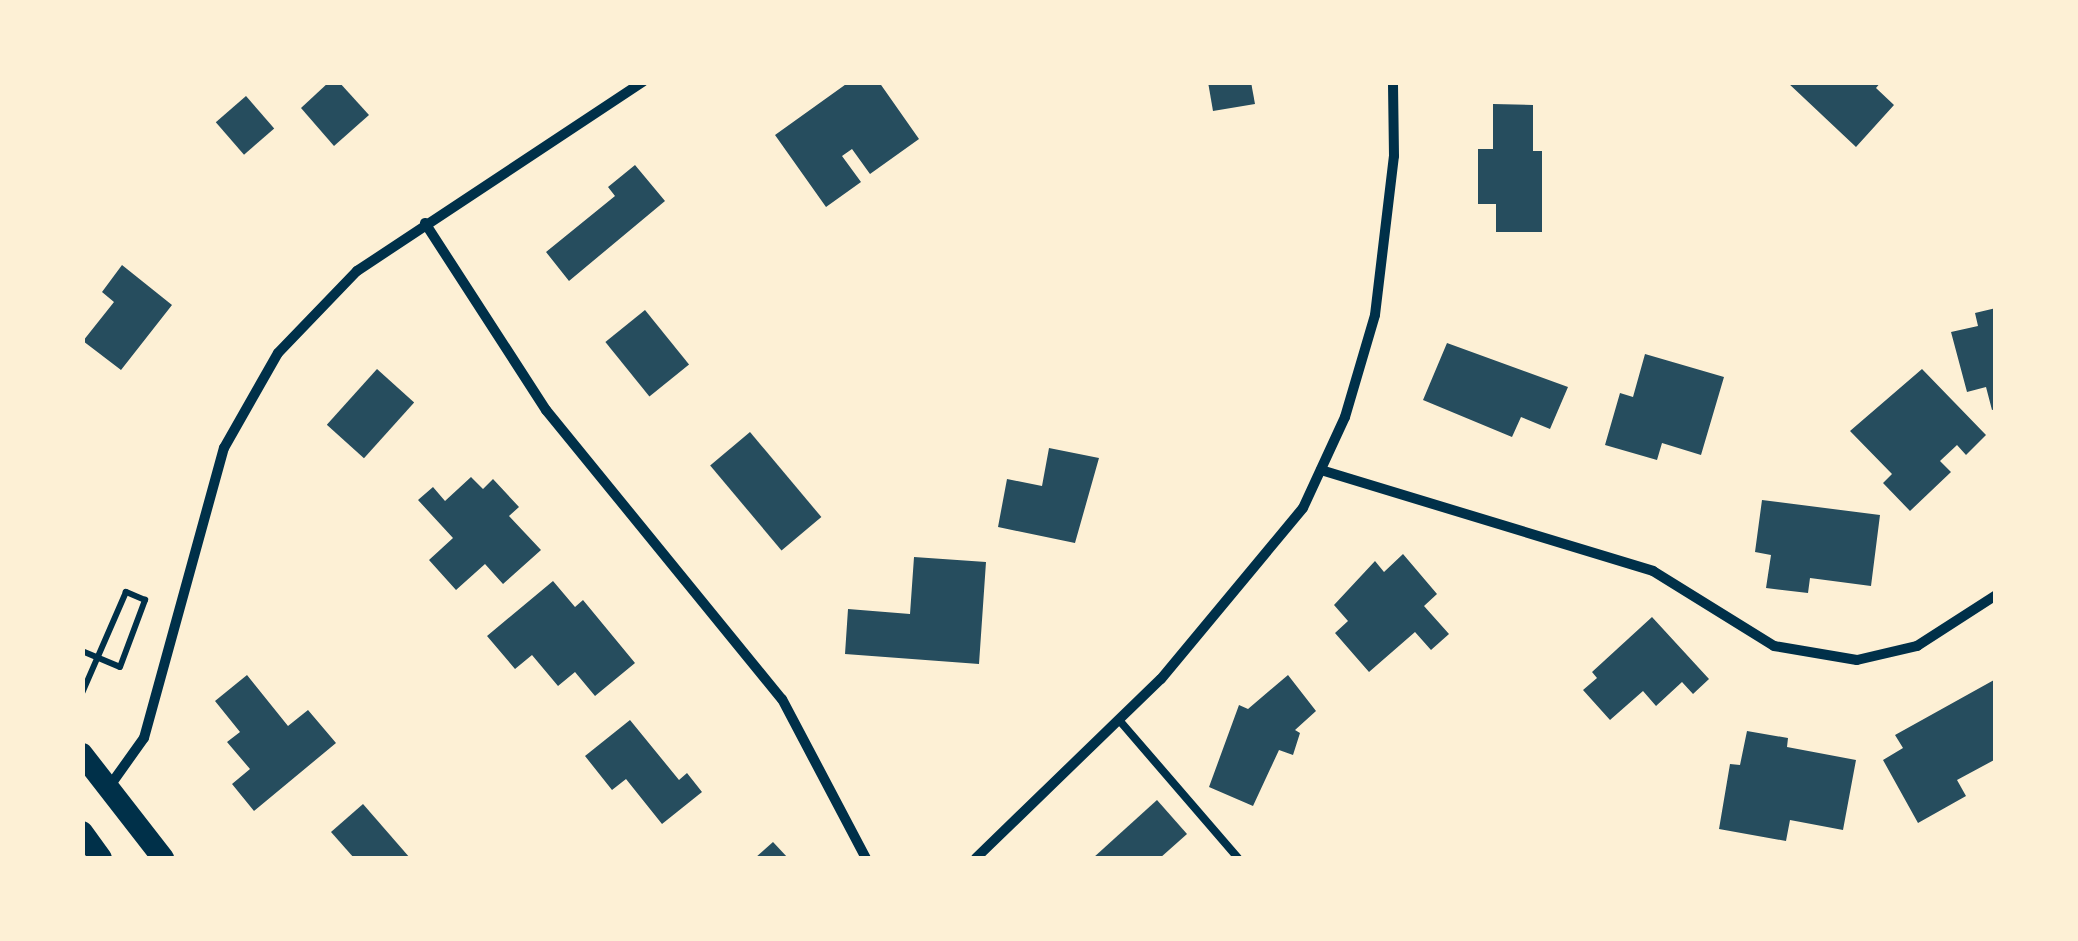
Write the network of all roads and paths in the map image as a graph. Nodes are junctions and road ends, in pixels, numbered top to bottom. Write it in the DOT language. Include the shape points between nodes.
graph roads {
  1 [pos="643,82"];
  2 [pos="1393,82"];
  3 [pos="425,223"];
  4 [pos="1321,470"];
  5 [pos="1996,594"];
  6 [pos="82,652"];
  7 [pos="82,693"];
  8 [pos="1119,720"];
  9 [pos="82,754"];
  10 [pos="109,787"];
  11 [pos="82,832"];
  12 [pos="102,858"];
  13 [pos="163,858"];
  14 [pos="866,858"];
  15 [pos="976,858"];
  16 [pos="1238,858"];
  1 -- 3 [label="street"];
  2 -- 4 [label="street" via="1384,269 1344,417"];
  3 -- 10 [label="street" via="321,303 247,401 202,513 144,738"];
  3 -- 14 [label="street" via="546,410 782,699"];
  4 -- 5 [label="street" via="1652,571 1774,646 1872,656 1917,646"];
  4 -- 8 [label="street" via="1304,508 1232,600"];
  6 -- 7 [label="path" via="120,667 145,600 126,592"];
  8 -- 15 [label="street"];
  8 -- 16 [label="lane"];
  9 -- 10 [label="main road"];
  10 -- 13 [label="main road"];
  11 -- 12 [label="main road"];
}
